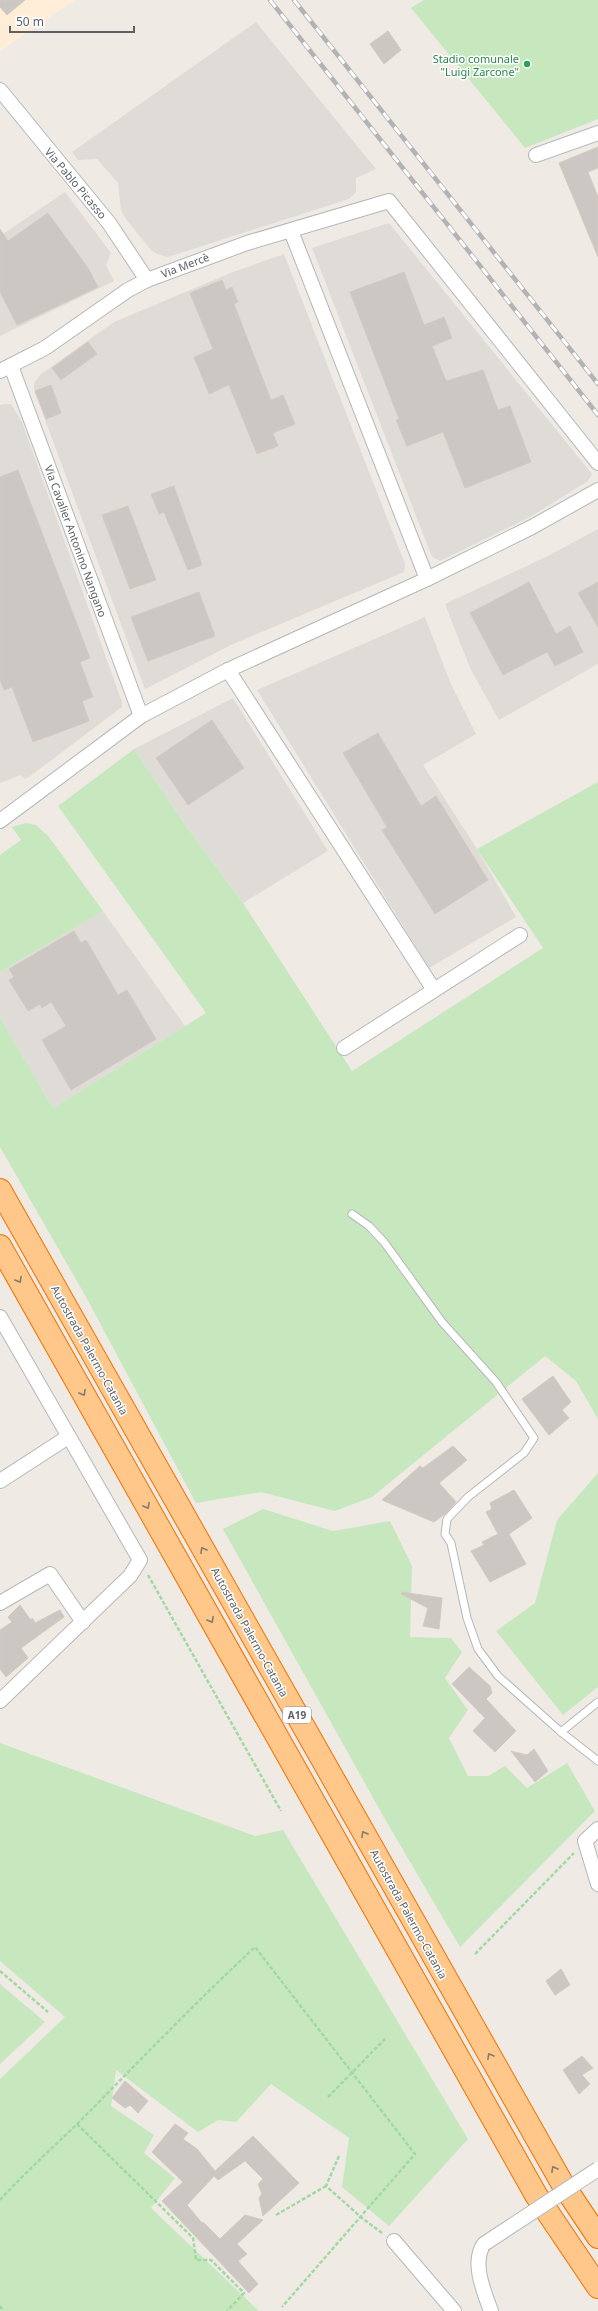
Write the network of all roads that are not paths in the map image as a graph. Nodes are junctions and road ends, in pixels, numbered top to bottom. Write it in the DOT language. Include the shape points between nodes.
graph roads {
  1 [pos="0,90"];
  2 [pos="598,132"];
  3 [pos="536,155"];
  4 [pos="291,231"];
  5 [pos="147,280"];
  6 [pos="6,368"];
  7 [pos="598,463"];
  8 [pos="598,490"];
  9 [pos="427,579"];
  10 [pos="228,670"];
  11 [pos="141,716"];
  12 [pos="0,821"];
  13 [pos="520,935"];
  14 [pos="434,990"];
  15 [pos="344,1048"];
  16 [pos="0,1190"];
  17 [pos="352,1214"];
  18 [pos="0,1246"];
  19 [pos="0,1317"];
  20 [pos="68,1436"];
  21 [pos="0,1481"];
  22 [pos="0,1603"];
  23 [pos="83,1622"];
  24 [pos="0,1701"];
  25 [pos="598,1702"];
  26 [pos="561,1732"];
  27 [pos="598,1761"];
  28 [pos="598,1829"];
  29 [pos="598,1884"];
  30 [pos="598,2170"];
  31 [pos="598,2238"];
  32 [pos="394,2240"];
  33 [pos="598,2287"];
  34 [pos="454,2311"];
  35 [pos="491,2311"];
  1 -- 5 [label="street, Via Pablo Picasso" via="109,223"];
  2 -- 3 [label="street"];
  4 -- 5 [label="street, Via Mercè" via="247,242"];
  4 -- 7 [label="street, Via Mercè" via="389,201"];
  4 -- 9 [label="street"];
  5 -- 6 [label="street, Via Mercè" via="128,290 45,348"];
  6 -- 11 [label="street, Via Cavalier Antonino Nangano"];
  8 -- 9 [label="street" via="532,527"];
  9 -- 10 [label="street"];
  10 -- 11 [label="street"];
  10 -- 14 [label="street"];
  11 -- 12 [label="street"];
  13 -- 14 [label="street"];
  14 -- 15 [label="street"];
  31 -- 16 [label="highway, Autostrada Palermo-Catania / A19, one-way" via="558,2176"];
  17 -- 26 [label="lane" via="369,1226 384,1242 442,1322 496,1382 534,1438 524,1453 468,1497 447,1519 445,1534 451,1543 467,1618 478,1649 498,1676"];
  18 -- 33 [label="highway, A19, one-way" via="536,2195"];
  19 -- 20 [label="street"];
  20 -- 21 [label="street"];
  20 -- 23 [label="street" via="140,1560 130,1576"];
  22 -- 23 [label="street" via="50,1574"];
  23 -- 24 [label="street"];
  25 -- 26 [label="lane"];
  26 -- 27 [label="lane"];
  28 -- 29 [label="street" via="585,1841"];
  30 -- 35 [label="street, bridge" via="484,2244 480,2250 480,2281"];
  32 -- 34 [label="street"];
}
